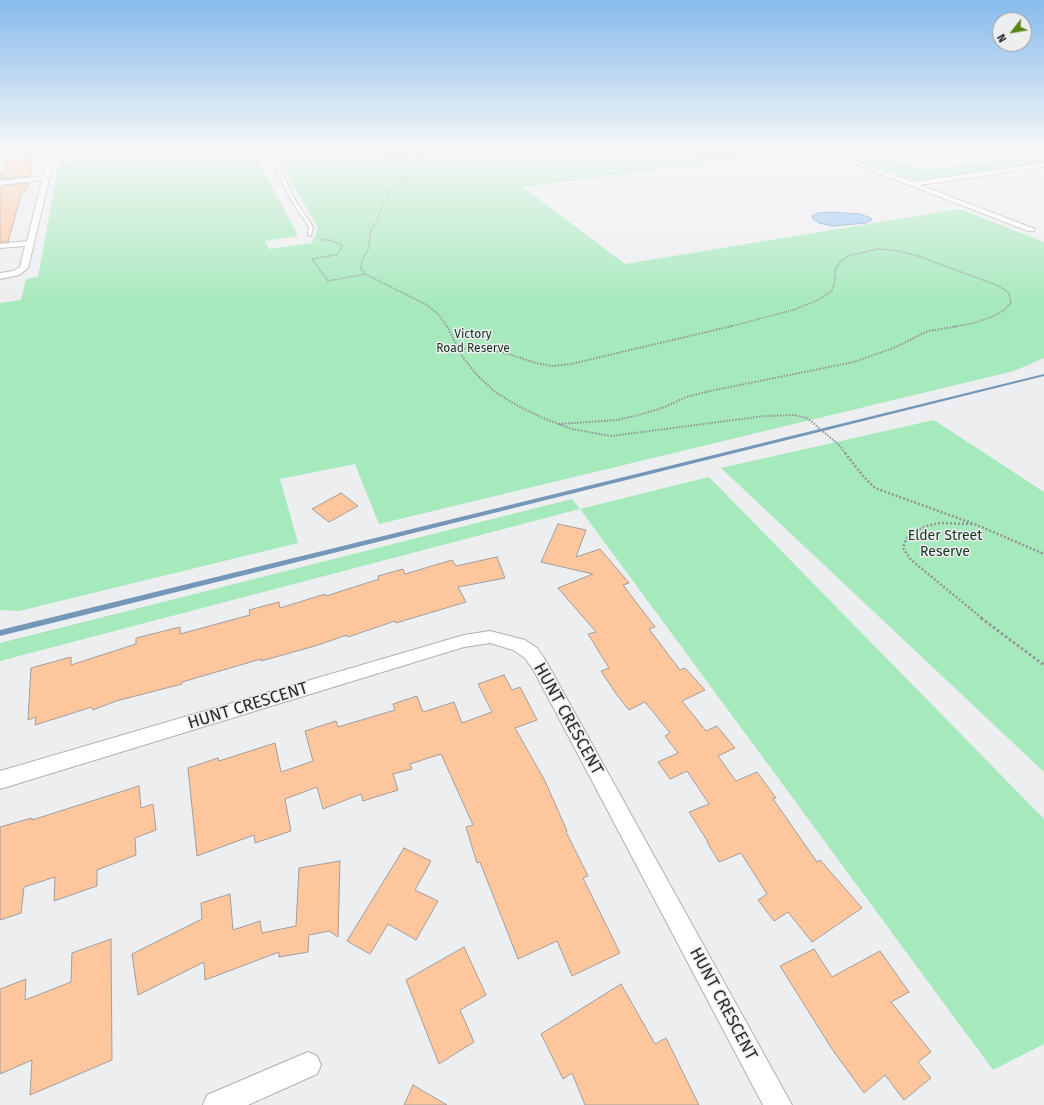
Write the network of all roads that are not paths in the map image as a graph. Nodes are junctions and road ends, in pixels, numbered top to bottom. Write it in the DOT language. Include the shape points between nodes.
graph roads {
  1 [pos="40,202"];
  2 [pos="294,202"];
  3 [pos="957,202"];
  4 [pos="1030,229"];
  5 [pos="310,235"];
  6 [pos="29,243"];
  7 [pos="0,246"];
  8 [pos="0,276"];
  9 [pos="0,780"];
  10 [pos="308,1065"];
  11 [pos="216,1105"];
  12 [pos="778,1105"];
  1 -- 6 [label="street"];
  2 -- 5 [label="lane" via="311,227"];
  3 -- 4 [label="street"];
  6 -- 7 [label="street"];
  6 -- 8 [label="street" via="24,268 16,273"];
  9 -- 12 [label="street, HUNT CRESCENT" via="464,641 490,638 519,645 531,653 540,666"];
  10 -- 11 [label="street"];
}
